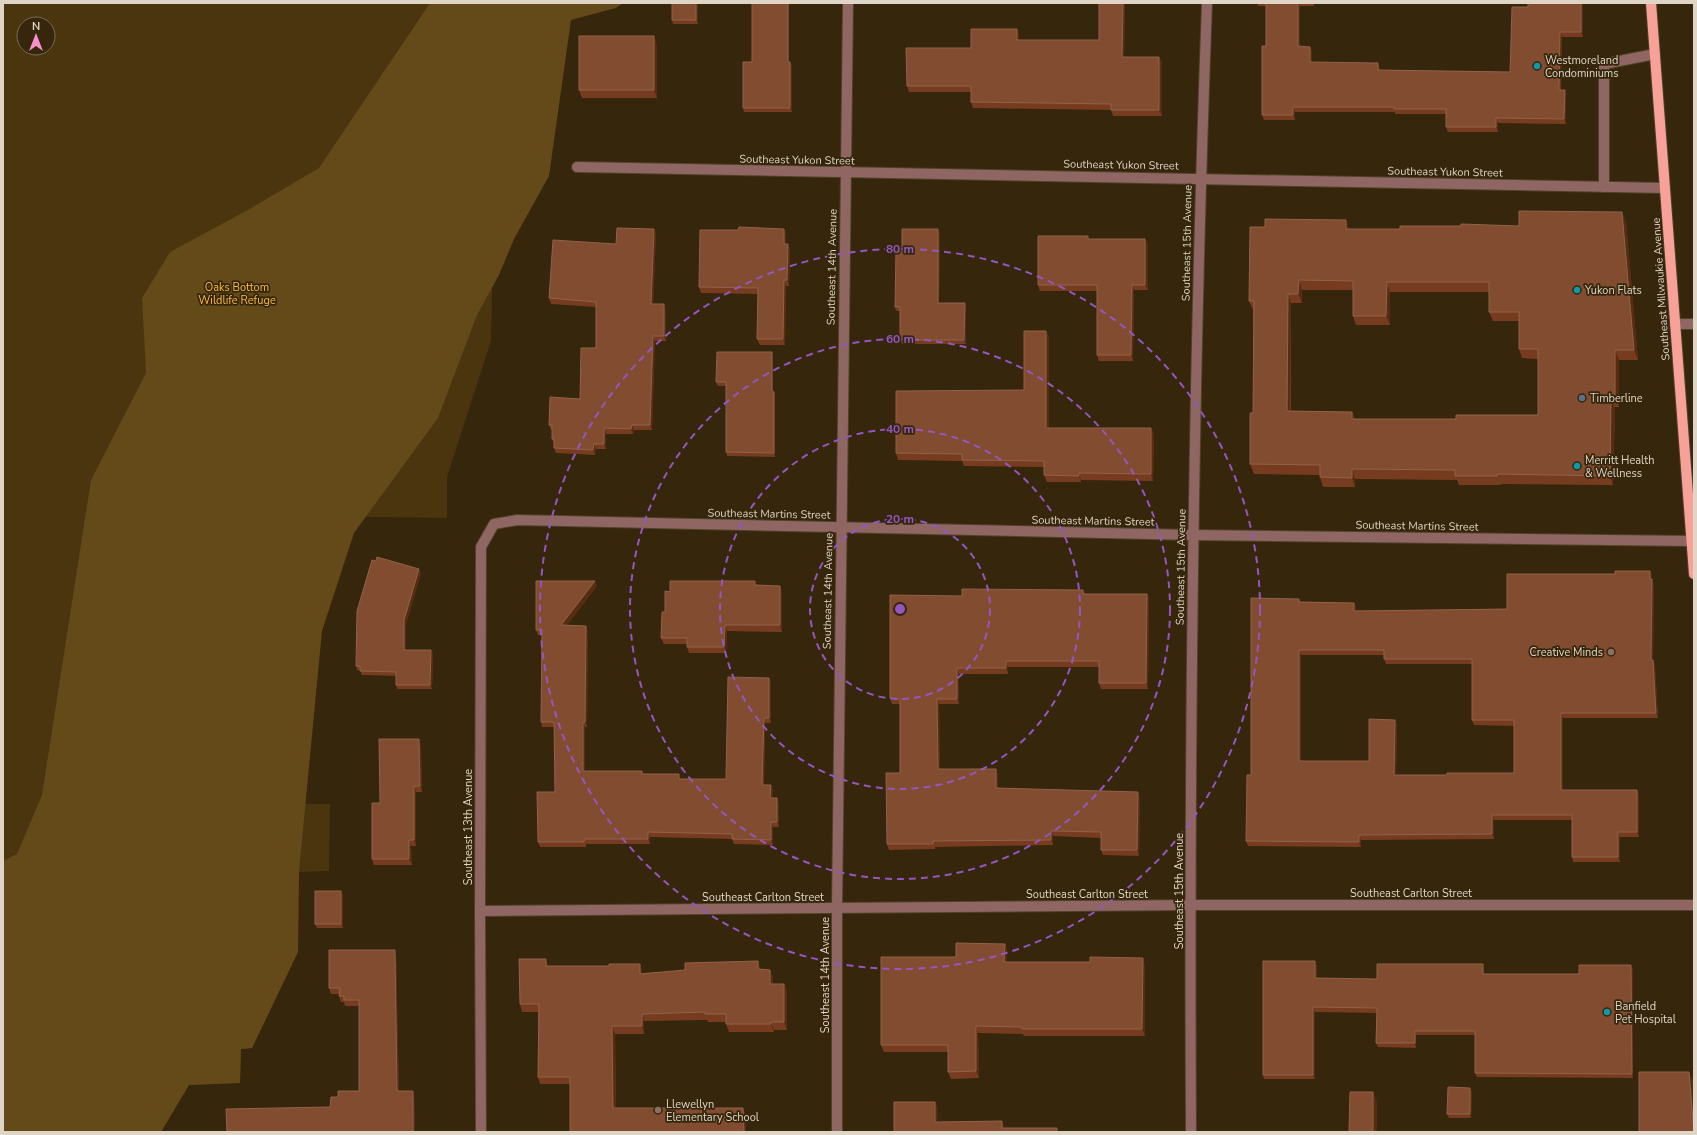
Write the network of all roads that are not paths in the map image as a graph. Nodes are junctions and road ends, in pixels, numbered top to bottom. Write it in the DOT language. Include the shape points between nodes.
graph roads {
  1 [pos="848,3"];
  2 [pos="1207,3"];
  3 [pos="1651,3"];
  4 [pos="1655,54"];
  5 [pos="577,168"];
  6 [pos="846,172"];
  7 [pos="1200,178"];
  8 [pos="1604,187"];
  9 [pos="1665,188"];
  10 [pos="1675,324"];
  11 [pos="1694,324"];
  12 [pos="494,524"];
  13 [pos="841,528"];
  14 [pos="1193,536"];
  15 [pos="1691,542"];
  16 [pos="1694,574"];
  17 [pos="1190,906"];
  18 [pos="1694,906"];
  19 [pos="837,908"];
  20 [pos="480,911"];
  21 [pos="482,1132"];
  22 [pos="837,1132"];
  23 [pos="1191,1132"];
  1 -- 6 [label="street, Southeast 14th Avenue"];
  2 -- 7 [label="street, Southeast 15th Avenue"];
  3 -- 4 [label="main road, Southeast Milwaukie Avenue"];
  4 -- 8 [label="street" via="1604,64"];
  4 -- 9 [label="main road, Southeast Milwaukie Avenue"];
  5 -- 6 [label="street, Southeast Yukon Street"];
  6 -- 7 [label="street, Southeast Yukon Street"];
  6 -- 13 [label="street, Southeast 14th Avenue"];
  7 -- 8 [label="street, Southeast Yukon Street"];
  7 -- 14 [label="street, Southeast 15th Avenue"];
  8 -- 9 [label="street, Southeast Yukon Street"];
  9 -- 10 [label="main road, Southeast Milwaukie Avenue"];
  10 -- 11 [label="street"];
  10 -- 15 [label="main road, Southeast Milwaukie Avenue"];
  12 -- 13 [label="street, Southeast Martins Street" via="517,520"];
  12 -- 20 [label="street, Southeast 13th Avenue" via="481,547"];
  13 -- 14 [label="street, Southeast Martins Street"];
  13 -- 19 [label="street, Southeast 14th Avenue"];
  14 -- 15 [label="street, Southeast Martins Street"];
  14 -- 17 [label="street, Southeast 15th Avenue"];
  15 -- 16 [label="main road, Southeast Milwaukie Avenue"];
  17 -- 18 [label="street, Southeast Carlton Street"];
  17 -- 19 [label="street, Southeast Carlton Street"];
  17 -- 23 [label="street, Southeast 15th Avenue"];
  19 -- 20 [label="street, Southeast Carlton Street"];
  19 -- 22 [label="street, Southeast 14th Avenue"];
  20 -- 21 [label="street, Southeast 13th Avenue"];
}
